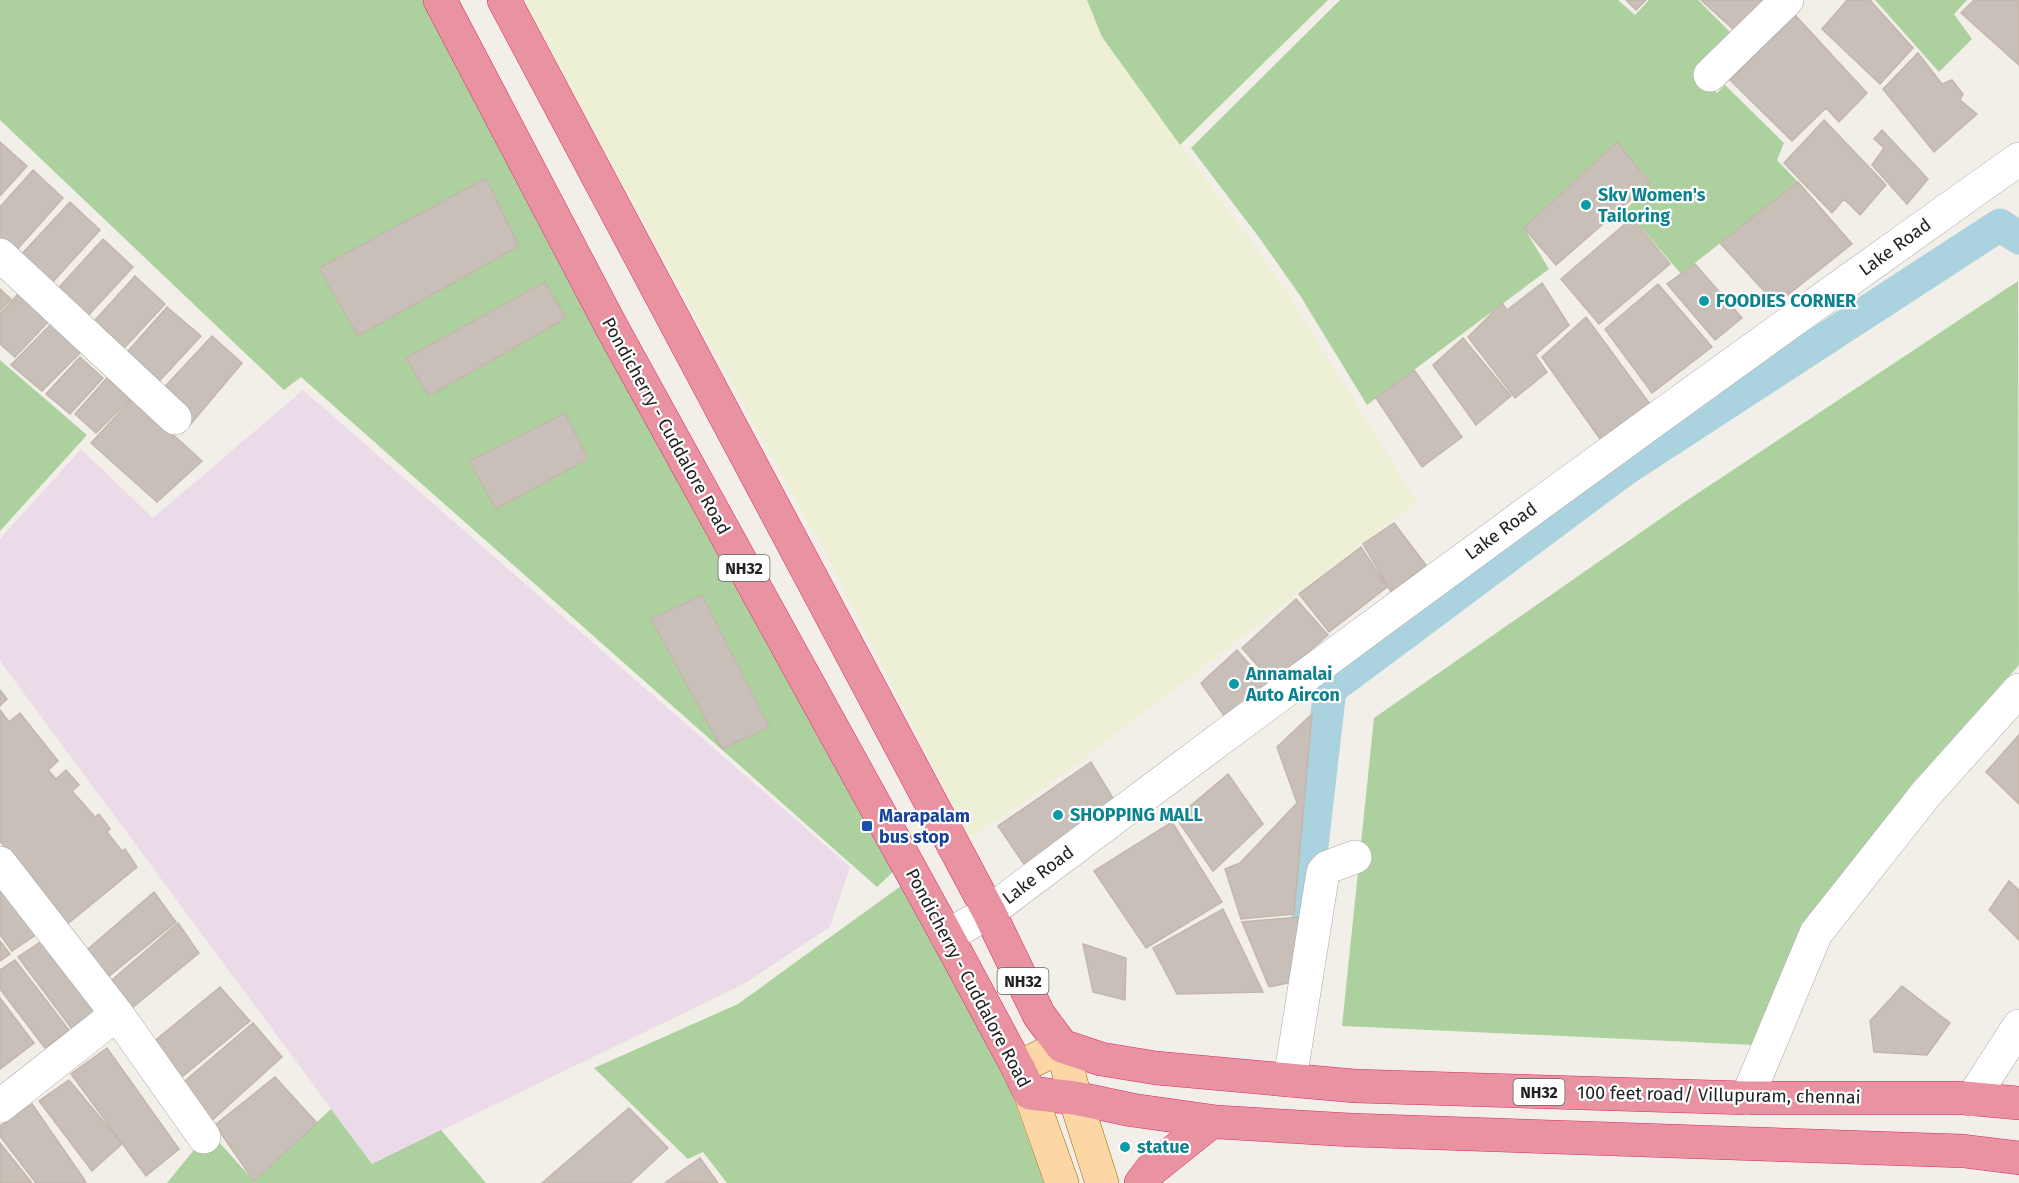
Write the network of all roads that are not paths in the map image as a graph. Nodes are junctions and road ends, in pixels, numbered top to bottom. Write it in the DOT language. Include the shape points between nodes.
graph roads {
  1 [pos="440,0"];
  2 [pos="504,0"];
  3 [pos="1787,0"];
  4 [pos="1710,75"];
  5 [pos="2016,164"];
  6 [pos="0,255"];
  7 [pos="175,418"];
  8 [pos="2019,690"];
  9 [pos="1355,857"];
  10 [pos="0,863"];
  11 [pos="989,912"];
  12 [pos="947,936"];
  13 [pos="117,1014"];
  14 [pos="2019,1026"];
  15 [pos="1062,1046"];
  16 [pos="1290,1080"];
  17 [pos="1024,1081"];
  18 [pos="1427,1088"];
  19 [pos="1075,1098"];
  20 [pos="1747,1098"];
  21 [pos="1972,1099"];
  22 [pos="2019,1103"];
  23 [pos="0,1106"];
  24 [pos="1211,1122"];
  25 [pos="1425,1132"];
  26 [pos="204,1137"];
  27 [pos="2019,1158"];
  28 [pos="1062,1183"];
  29 [pos="1102,1183"];
  30 [pos="1141,1183"];
  1 -- 12 [label="highway, Pondicherry - Cuddalore Road / NH32" via="611,326"];
  2 -- 11 [label="highway, NH32"];
  3 -- 4 [label="street"];
  5 -- 11 [label="street, Lake Road" via="1660,415"];
  6 -- 7 [label="street"];
  8 -- 20 [label="street" via="1926,794 1816,933"];
  9 -- 16 [label="street" via="1323,872"];
  10 -- 13 [label="street"];
  11 -- 12 [label="street, Lake Road"];
  11 -- 15 [label="highway, NH32" via="1039,1016"];
  12 -- 17 [label="highway, Pondicherry - Cuddalore Road / NH32"];
  13 -- 23 [label="street"];
  13 -- 26 [label="street"];
  14 -- 21 [label="street"];
  15 -- 16 [label="highway, 100 feet road/ Villupuram, chennai / NH32" via="1101,1059 1156,1068"];
  15 -- 17 [label="main road"];
  15 -- 19 [label="main road"];
  16 -- 18 [label="highway, 100 feet road/ Villupuram, chennai / NH32"];
  17 -- 19 [label="highway, Pondicherry - Cuddalore Road"];
  17 -- 28 [label="main road"];
  18 -- 20 [label="highway, 100 feet road/ Villupuram, chennai / NH32"];
  18 -- 25 [label="highway"];
  19 -- 24 [label="highway"];
  19 -- 29 [label="main road"];
  20 -- 21 [label="highway, 100 feet road/ Villupuram, chennai / NH32"];
  21 -- 22 [label="highway, 100 feet road/ Villupuram, chennai / NH32"];
  24 -- 25 [label="highway"];
  24 -- 30 [label="highway" via="1151,1170"];
  25 -- 27 [label="highway" via="1963,1151"];
}
